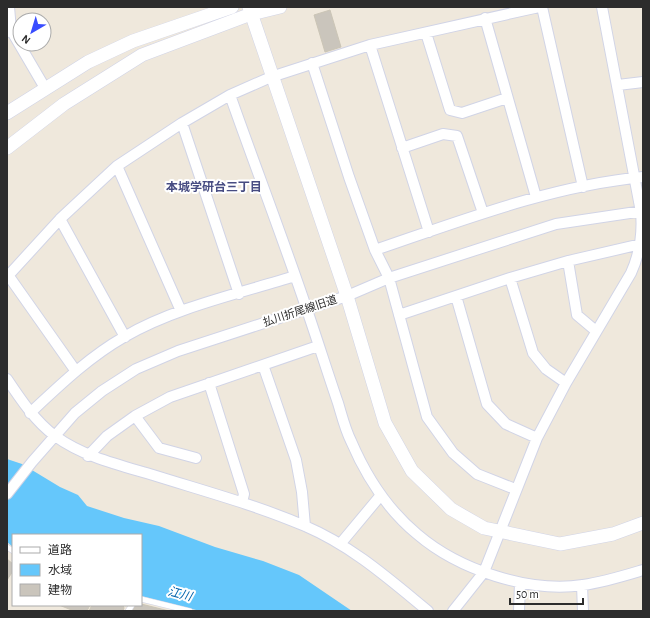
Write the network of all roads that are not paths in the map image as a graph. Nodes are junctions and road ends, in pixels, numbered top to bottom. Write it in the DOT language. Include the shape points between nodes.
graph roads {
  1 [pos="9,7"];
  2 [pos="232,7"];
  3 [pos="280,7"];
  4 [pos="538,7"];
  5 [pos="542,7"];
  6 [pos="602,7"];
  7 [pos="250,11"];
  8 [pos="485,18"];
  9 [pos="9,31"];
  10 [pos="426,33"];
  11 [pos="370,45"];
  12 [pos="312,63"];
  13 [pos="271,77"];
  14 [pos="643,82"];
  15 [pos="618,85"];
  16 [pos="45,88"];
  17 [pos="230,95"];
  18 [pos="506,98"];
  19 [pos="7,113"];
  20 [pos="182,123"];
  21 [pos="7,148"];
  22 [pos="402,148"];
  23 [pos="117,166"];
  24 [pos="639,177"];
  25 [pos="583,187"];
  26 [pos="536,197"];
  27 [pos="642,212"];
  28 [pos="483,213"];
  29 [pos="60,219"];
  30 [pos="429,232"];
  31 [pos="641,244"];
  32 [pos="375,250"];
  33 [pos="568,261"];
  34 [pos="8,276"];
  35 [pos="295,276"];
  36 [pos="389,278"];
  37 [pos="510,278"];
  38 [pos="239,294"];
  39 [pos="347,296"];
  40 [pos="456,296"];
  41 [pos="306,309"];
  42 [pos="181,311"];
  43 [pos="399,315"];
  44 [pos="596,331"];
  45 [pos="124,336"];
  46 [pos="318,346"];
  47 [pos="263,365"];
  48 [pos="75,370"];
  49 [pos="7,379"];
  50 [pos="208,383"];
  51 [pos="566,383"];
  52 [pos="30,412"];
  53 [pos="135,416"];
  54 [pos="55,436"];
  55 [pos="536,438"];
  56 [pos="88,456"];
  57 [pos="196,458"];
  58 [pos="515,489"];
  59 [pos="7,494"];
  60 [pos="381,495"];
  61 [pos="242,502"];
  62 [pos="643,523"];
  63 [pos="305,526"];
  64 [pos="499,531"];
  65 [pos="341,543"];
  66 [pos="643,570"];
  67 [pos="484,572"];
  68 [pos="520,583"];
  69 [pos="582,585"];
  70 [pos="142,599"];
  71 [pos="190,611"];
  72 [pos="428,611"];
  73 [pos="453,611"];
  74 [pos="519,611"];
  75 [pos="583,611"];
  1 -- 9 [label="street"];
  2 -- 16 [label="street" via="132,41 88,62"];
  3 -- 7 [label="street"];
  4 -- 8 [label="street"];
  5 -- 25 [label="street"];
  6 -- 15 [label="street"];
  7 -- 13 [label="street, 払川折尾線旧道"];
  7 -- 21 [label="street" via="142,55 64,104"];
  8 -- 10 [label="street"];
  8 -- 18 [label="street"];
  9 -- 16 [label="street"];
  10 -- 11 [label="street"];
  10 -- 18 [label="street" via="450,110 462,113"];
  11 -- 12 [label="street"];
  11 -- 22 [label="street"];
  12 -- 13 [label="street"];
  12 -- 32 [label="street"];
  13 -- 17 [label="street"];
  13 -- 39 [label="street, 払川折尾線旧道"];
  14 -- 15 [label="street"];
  15 -- 24 [label="street"];
  16 -- 19 [label="street"];
  17 -- 20 [label="street"];
  17 -- 35 [label="street"];
  18 -- 26 [label="street"];
  20 -- 23 [label="street"];
  20 -- 38 [label="street"];
  22 -- 28 [label="street" via="443,134 457,136"];
  22 -- 30 [label="street"];
  23 -- 29 [label="street"];
  23 -- 42 [label="street"];
  24 -- 25 [label="street"];
  24 -- 27 [label="street"];
  25 -- 26 [label="street"];
  26 -- 28 [label="street"];
  27 -- 31 [label="street"];
  27 -- 36 [label="street" via="556,224"];
  28 -- 30 [label="street"];
  29 -- 34 [label="street"];
  29 -- 45 [label="street"];
  30 -- 32 [label="street"];
  31 -- 33 [label="street"];
  31 -- 44 [label="street" via="631,273"];
  32 -- 36 [label="street"];
  33 -- 37 [label="street"];
  33 -- 44 [label="street" via="577,315"];
  34 -- 48 [label="street"];
  35 -- 38 [label="street"];
  35 -- 41 [label="street"];
  36 -- 39 [label="street"];
  36 -- 43 [label="street"];
  37 -- 40 [label="street"];
  37 -- 51 [label="street" via="533,353 546,369"];
  38 -- 42 [label="street"];
  39 -- 41 [label="street, 払川折尾線旧道"];
  39 -- 64 [label="street" via="385,423 412,470 451,509 484,528"];
  40 -- 43 [label="street"];
  40 -- 55 [label="street" via="487,404 506,424"];
  41 -- 46 [label="street"];
  41 -- 54 [label="street, 払川折尾線旧道" via="178,351 136,369 102,391 75,414"];
  42 -- 45 [label="street"];
  43 -- 58 [label="street" via="427,417 453,453 477,474"];
  44 -- 51 [label="street"];
  45 -- 48 [label="street"];
  46 -- 47 [label="street"];
  46 -- 60 [label="street" via="350,440"];
  47 -- 50 [label="street"];
  47 -- 63 [label="street" via="296,460"];
  48 -- 52 [label="street"];
  49 -- 52 [label="street"];
  50 -- 53 [label="street" via="170,397"];
  50 -- 61 [label="street" via="244,494"];
  51 -- 55 [label="street"];
  52 -- 54 [label="street"];
  53 -- 56 [label="street" via="107,436"];
  53 -- 57 [label="street" via="160,448"];
  54 -- 56 [label="street"];
  54 -- 59 [label="street, 払川折尾線旧道"];
  55 -- 58 [label="street"];
  56 -- 61 [label="street"];
  58 -- 64 [label="street"];
  60 -- 65 [label="street"];
  60 -- 67 [label="street" via="418,535 443,552"];
  61 -- 63 [label="street"];
  62 -- 64 [label="street" via="613,534 560,544"];
  63 -- 65 [label="street"];
  64 -- 67 [label="street"];
  65 -- 72 [label="street"];
  66 -- 69 [label="street" via="616,579"];
  67 -- 68 [label="street"];
  67 -- 73 [label="street"];
  68 -- 69 [label="street"];
  68 -- 74 [label="street"];
  69 -- 75 [label="street"];
  70 -- 71 [label="lane"];
}
